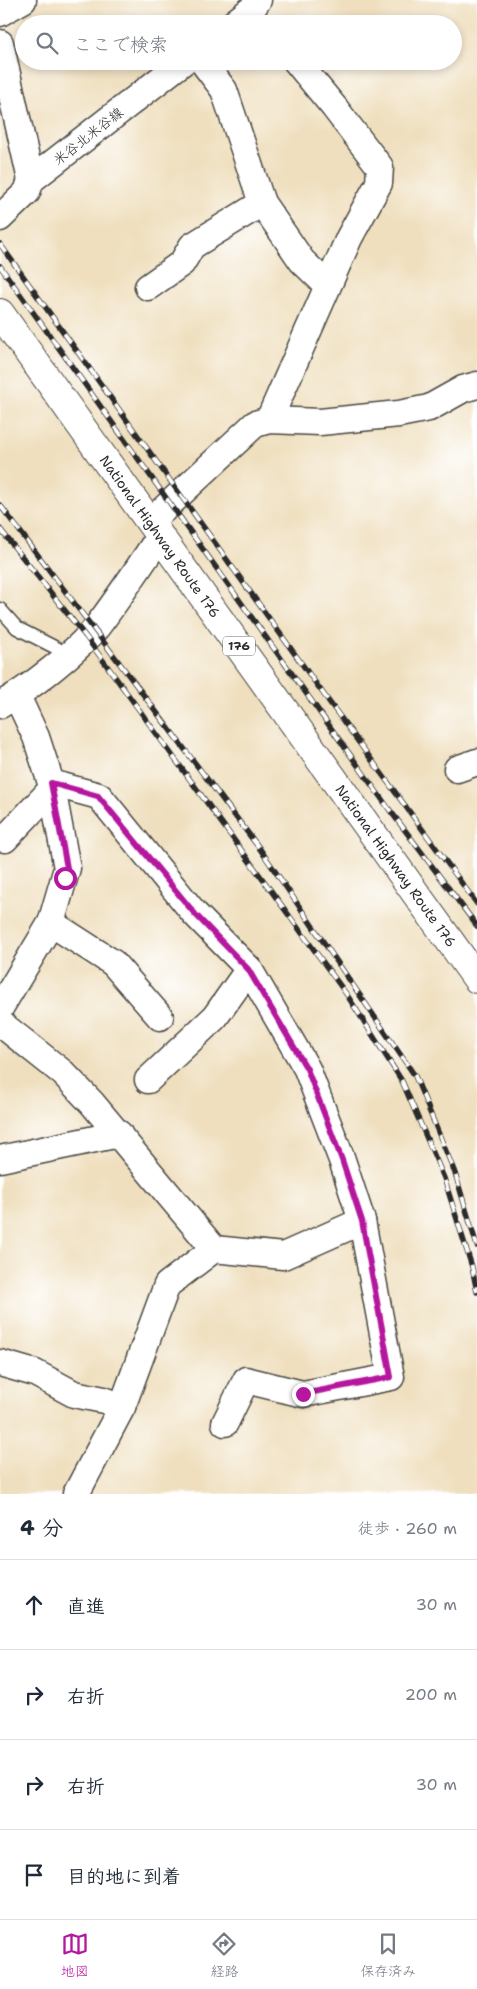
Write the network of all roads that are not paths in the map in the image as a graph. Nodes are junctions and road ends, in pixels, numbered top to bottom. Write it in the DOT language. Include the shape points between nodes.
graph roads {
  1 [pos="23,0"];
  2 [pos="0,13"];
  3 [pos="0,43"];
  4 [pos="172,70"];
  5 [pos="209,70"];
  6 [pos="303,70"];
  7 [pos="31,180"];
  8 [pos="262,203"];
  9 [pos="4,215"];
  10 [pos="327,285"];
  11 [pos="148,287"];
  12 [pos="0,313"];
  13 [pos="477,385"];
  14 [pos="269,420"];
  15 [pos="155,529"];
  16 [pos="0,609"];
  17 [pos="68,654"];
  18 [pos="8,700"];
  19 [pos="52,786"];
  20 [pos="0,838"];
  21 [pos="51,923"];
  22 [pos="248,969"];
  23 [pos="477,980"];
  24 [pos="0,1008"];
  25 [pos="160,1017"];
  26 [pos="0,1023"];
  27 [pos="148,1080"];
  28 [pos="119,1134"];
  29 [pos="0,1159"];
  30 [pos="362,1221"];
  31 [pos="214,1249"];
  32 [pos="0,1362"];
  33 [pos="122,1407"];
  34 [pos="225,1423"];
  35 [pos="76,1494"];
  1 -- 2 [label="street"];
  3 -- 7 [label="street"];
  4 -- 7 [label="street, 米谷北米谷線"];
  5 -- 8 [label="street" via="224,90"];
  6 -- 10 [label="street" via="380,167 380,183"];
  7 -- 9 [label="street, 米谷北米谷線" via="27,192"];
  8 -- 10 [label="street" via="302,261"];
  8 -- 11 [label="street" via="192,246 182,263"];
  10 -- 14 [label="street"];
  12 -- 15 [label="highway, National Highway Route 176 / 176"];
  13 -- 14 [label="street" via="429,408 398,414 320,422"];
  14 -- 15 [label="street" via="254,424"];
  15 -- 17 [label="street" via="118,598 94,630"];
  15 -- 23 [label="highway, National Highway Route 176 / 176"];
  16 -- 17 [label="lane" via="17,628"];
  17 -- 18 [label="street"];
  18 -- 19 [label="street" via="36,737"];
  19 -- 20 [label="street" via="5,839"];
  19 -- 21 [label="street" via="67,868"];
  19 -- 22 [label="street" via="98,796 195,914"];
  21 -- 24 [label="street"];
  21 -- 25 [label="street" via="113,963"];
  22 -- 27 [label="street" via="215,1017"];
  22 -- 30 [label="street" via="307,1069"];
  26 -- 28 [label="street" via="62,1073"];
  28 -- 29 [label="street"];
  28 -- 31 [label="street"];
  30 -- 31 [label="street" via="283,1256"];
  30 -- 34 [label="street" via="391,1377 303,1394 246,1380"];
  31 -- 33 [label="street" via="167,1285"];
  32 -- 33 [label="street" via="36,1373 74,1394"];
  33 -- 35 [label="street"];
}
